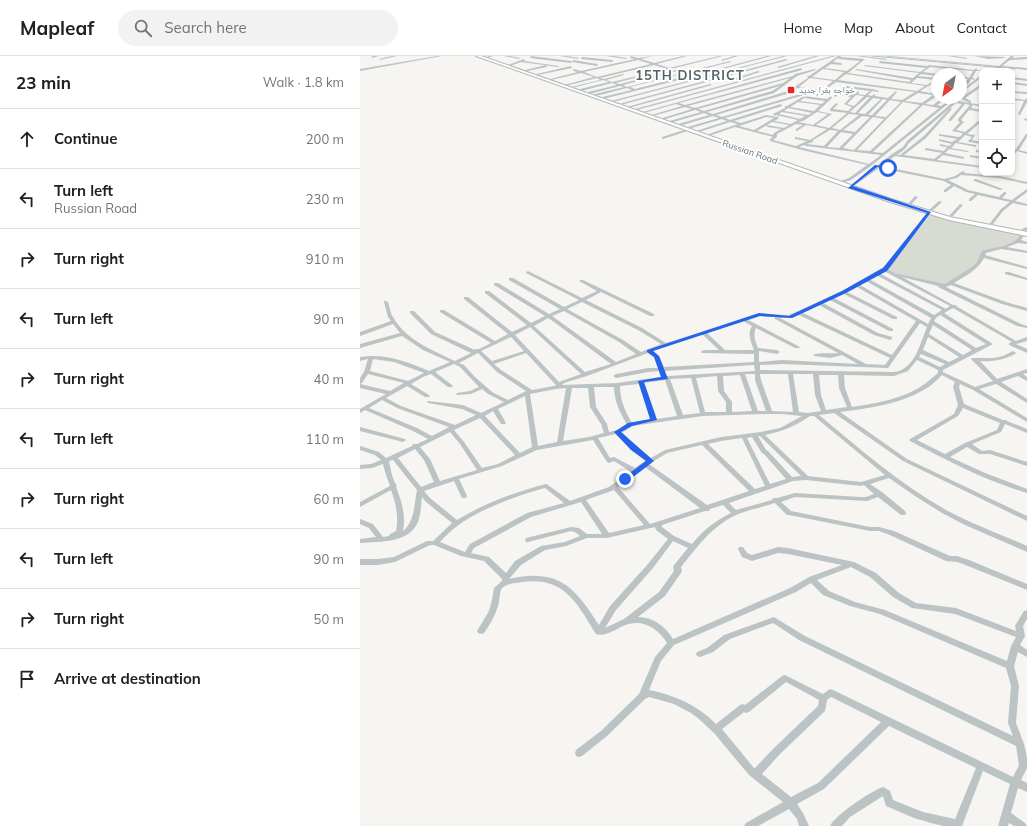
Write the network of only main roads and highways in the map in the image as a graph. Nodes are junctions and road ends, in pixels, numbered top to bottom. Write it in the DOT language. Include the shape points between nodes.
graph roads {
  1 [pos="478,56"];
  2 [pos="1025,234"];
  1 -- 2 [label="main road, Russian Road" via="908,206 949,218"];
}
